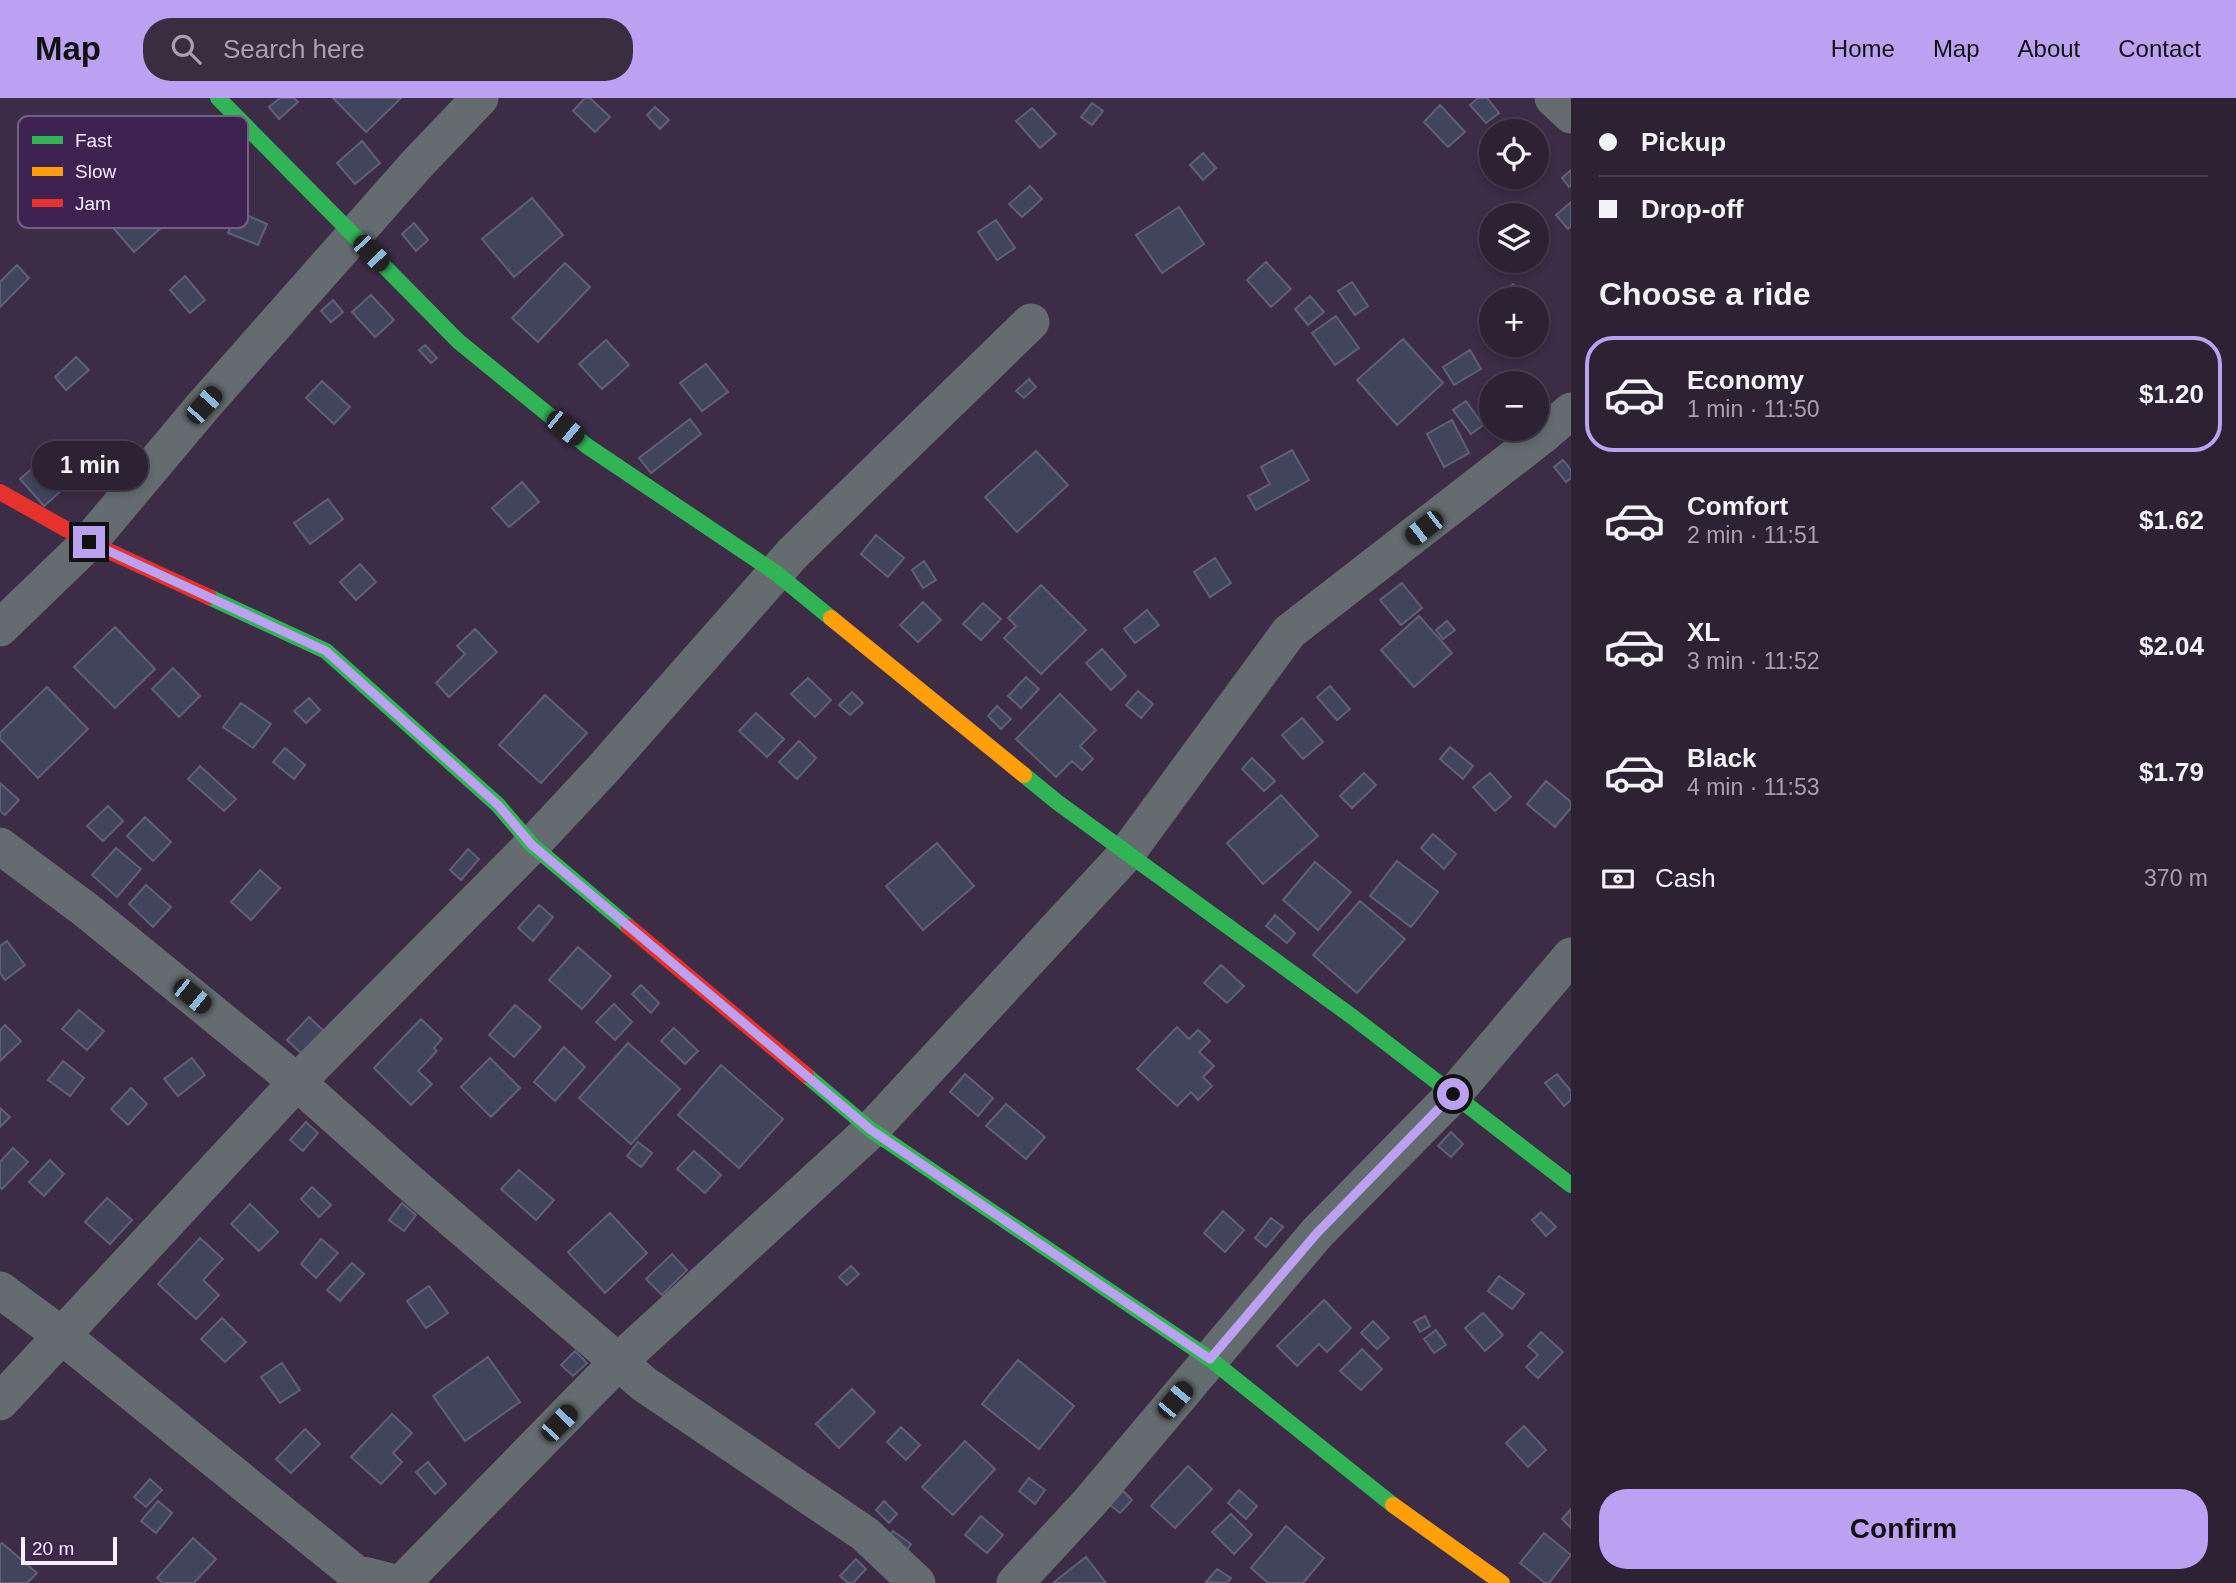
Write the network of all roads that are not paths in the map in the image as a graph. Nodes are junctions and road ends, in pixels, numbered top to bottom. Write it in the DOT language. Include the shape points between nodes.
graph roads {
  1 [pos="218,98"];
  2 [pos="480,98"];
  3 [pos="1553,98"];
  4 [pos="1571,115"];
  5 [pos="236,116"];
  6 [pos="248,128"];
  7 [pos="354,236"];
  8 [pos="1031,322"];
  9 [pos="1571,411"];
  10 [pos="0,492"];
  11 [pos="89,542"];
  12 [pos="776,573"];
  13 [pos="0,628"];
  14 [pos="532,845"];
  15 [pos="0,846"];
  16 [pos="1127,853"];
  17 [pos="1571,956"];
  18 [pos="297,1082"];
  19 [pos="1453,1094"];
  20 [pos="871,1130"];
  21 [pos="1571,1185"];
  22 [pos="0,1290"];
  23 [pos="61,1335"];
  24 [pos="1210,1359"];
  25 [pos="617,1363"];
  26 [pos="0,1402"];
  27 [pos="395,1583"];
  28 [pos="402,1583"];
  29 [pos="917,1583"];
  30 [pos="1015,1583"];
  31 [pos="1502,1583"];
  1 -- 5 [label="street"];
  2 -- 7 [label="street"];
  3 -- 4 [label="street"];
  6 -- 7 [label="street"];
  7 -- 11 [label="street"];
  7 -- 12 [label="street" via="457,341 587,446"];
  8 -- 12 [label="street"];
  9 -- 16 [label="street" via="1289,632"];
  10 -- 11 [label="street"];
  11 -- 13 [label="street"];
  11 -- 14 [label="street" via="326,651 498,805"];
  12 -- 14 [label="street"];
  12 -- 16 [label="street" via="1057,802"];
  14 -- 18 [label="street"];
  14 -- 20 [label="street"];
  15 -- 18 [label="street"];
  16 -- 19 [label="street"];
  16 -- 20 [label="street"];
  17 -- 19 [label="street"];
  18 -- 23 [label="street"];
  18 -- 25 [label="street"];
  19 -- 21 [label="street"];
  19 -- 24 [label="street" via="1317,1233"];
  20 -- 24 [label="street"];
  20 -- 25 [label="street"];
  22 -- 23 [label="street"];
  23 -- 26 [label="street"];
  23 -- 27 [label="street" via="355,1573"];
  24 -- 30 [label="street"];
  24 -- 31 [label="street" via="1398,1509"];
  25 -- 28 [label="street"];
  25 -- 29 [label="street" via="865,1534"];
}
